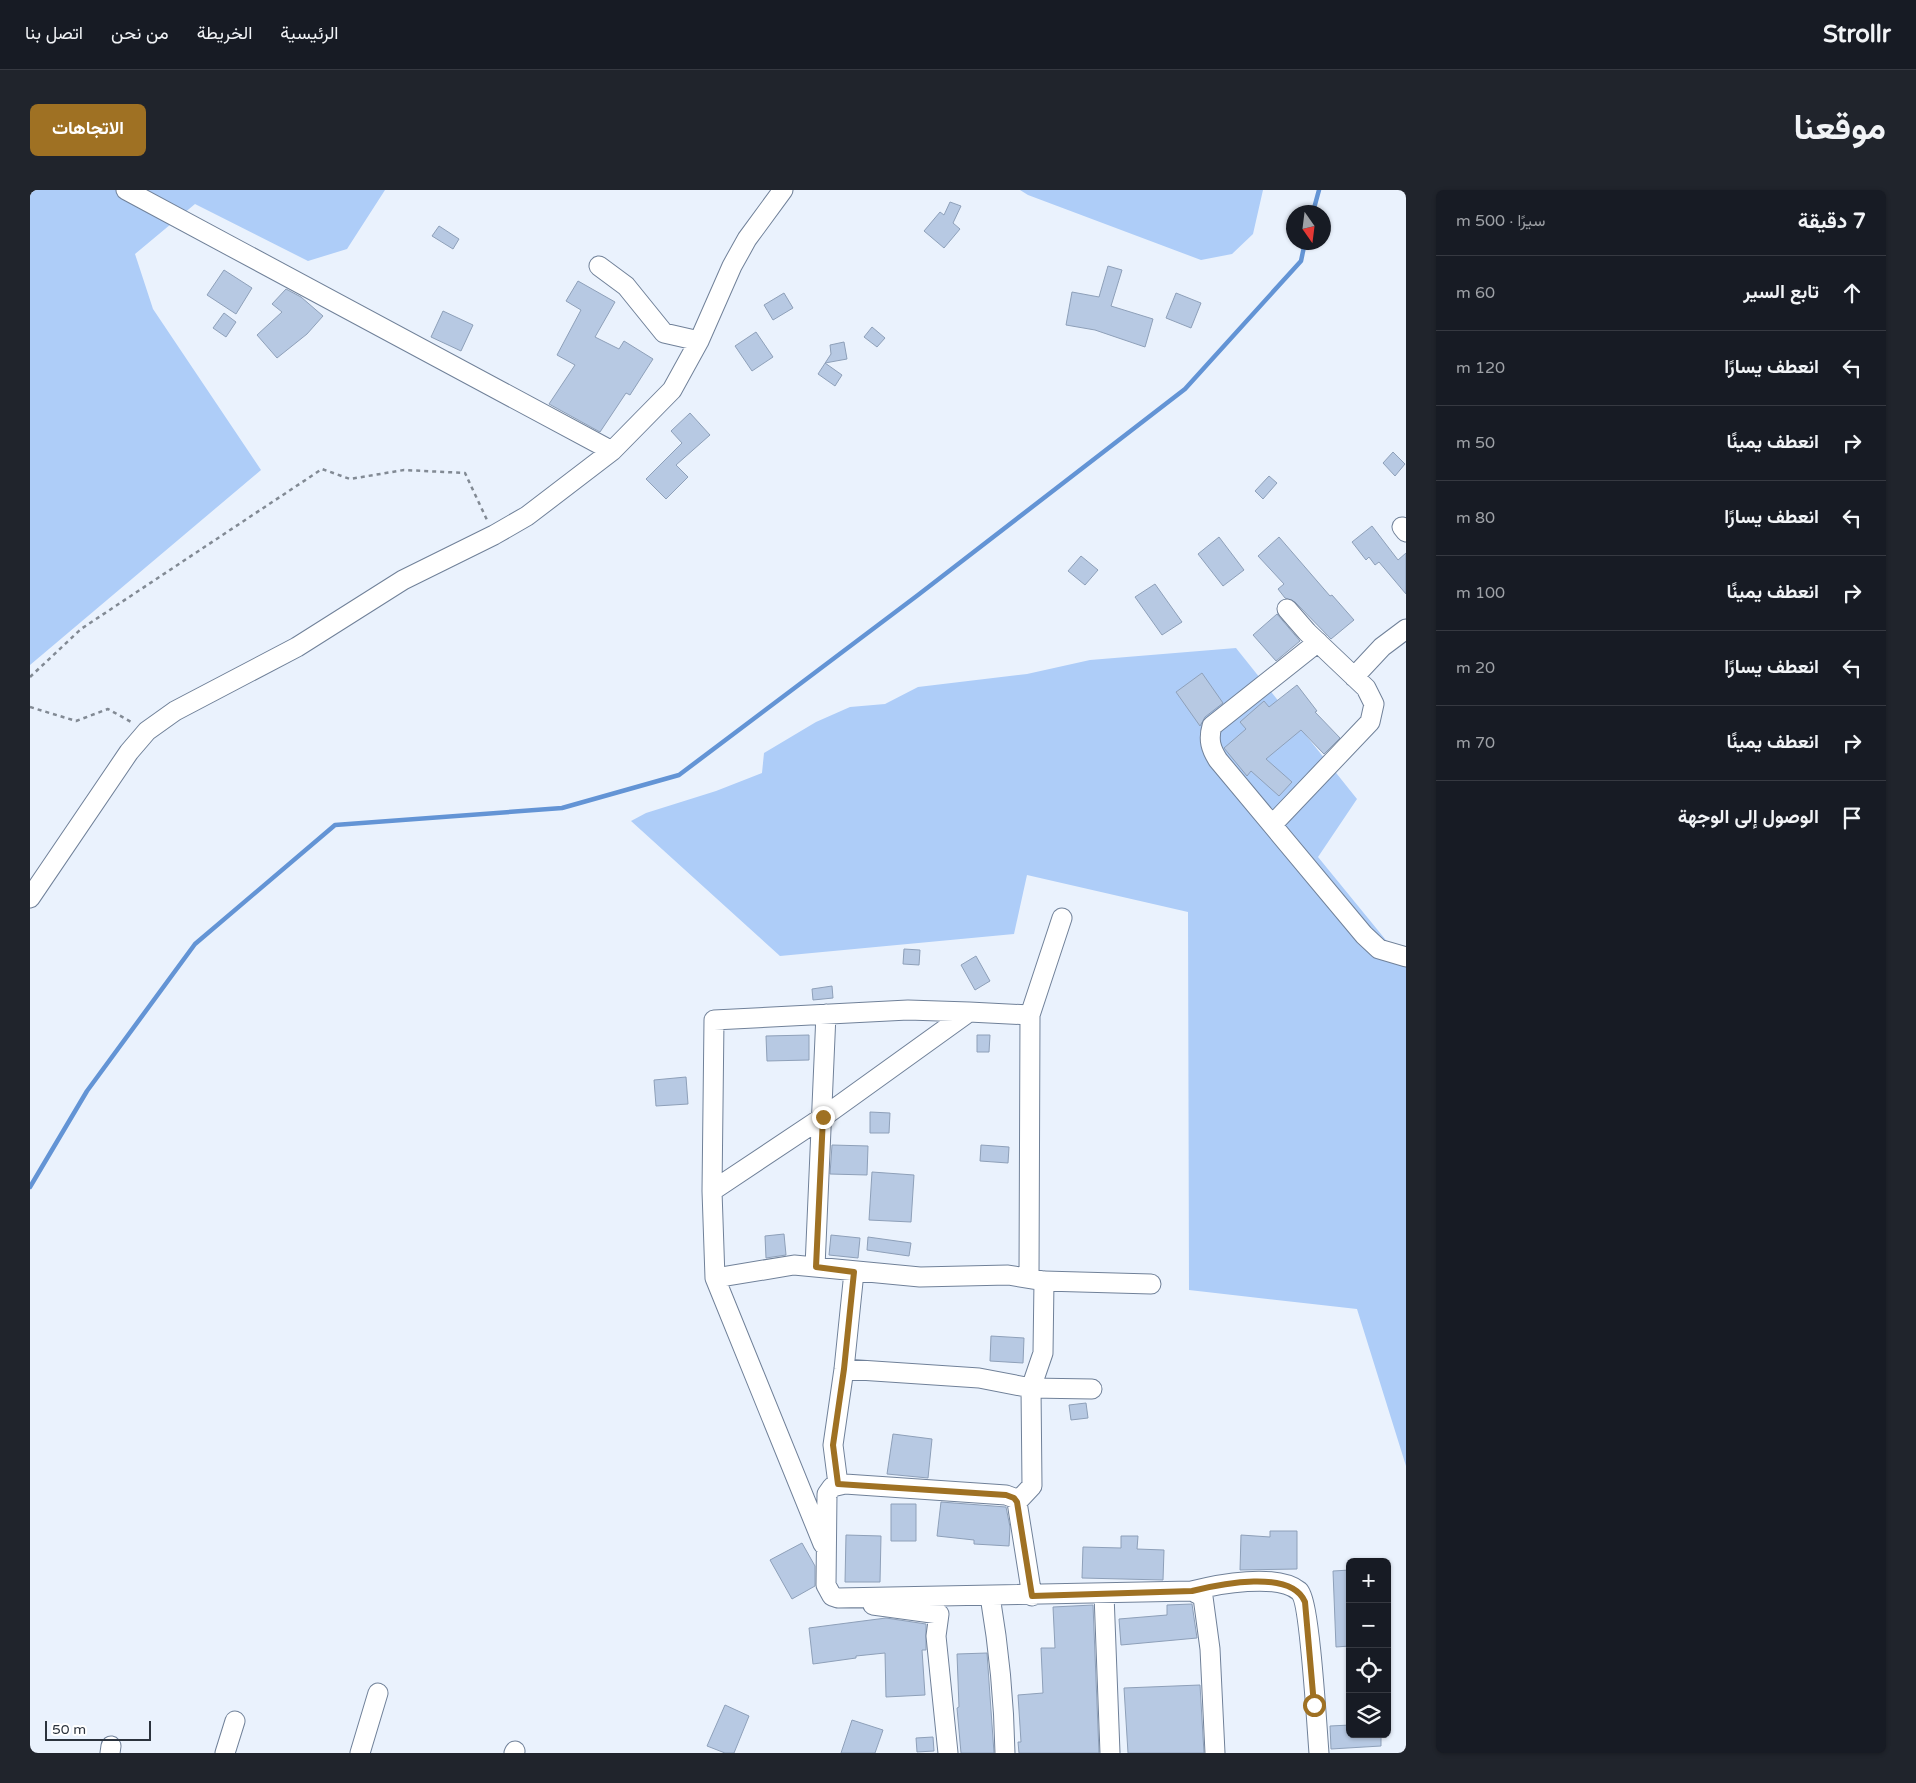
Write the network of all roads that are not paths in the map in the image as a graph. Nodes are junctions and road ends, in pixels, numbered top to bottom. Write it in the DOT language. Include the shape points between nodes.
graph roads {
  1 [pos="126,190"];
  2 [pos="783,190"];
  3 [pos="599,266"];
  4 [pos="699,341"];
  5 [pos="612,451"];
  6 [pos="1287,608"];
  7 [pos="1406,629"];
  8 [pos="1318,642"];
  9 [pos="1354,677"];
  10 [pos="1273,824"];
  11 [pos="30,898"];
  12 [pos="1062,918"];
  13 [pos="1406,957"];
  14 [pos="969,1012"];
  15 [pos="826,1014"];
  16 [pos="1030,1015"];
  17 [pos="823,1117"];
  18 [pos="712,1191"];
  19 [pos="816,1267"];
  20 [pos="854,1272"];
  21 [pos="715,1278"];
  22 [pos="1037,1280"];
  23 [pos="1150,1284"];
  24 [pos="844,1369"];
  25 [pos="1031,1388"];
  26 [pos="1092,1389"];
  27 [pos="838,1484"];
  28 [pos="1017,1502"];
  29 [pos="827,1553"];
  30 [pos="1192,1591"];
  31 [pos="1104,1594"];
  32 [pos="990,1596"];
  33 [pos="1032,1596"];
  34 [pos="844,1598"];
  35 [pos="378,1693"];
  36 [pos="235,1721"];
  37 [pos="225,1753"];
  38 [pos="360,1753"];
  39 [pos="948,1753"];
  40 [pos="1005,1753"];
  41 [pos="1110,1753"];
  42 [pos="1216,1753"];
  43 [pos="1319,1753"];
  1 -- 5 [label="street"];
  2 -- 4 [label="street" via="732,266"];
  3 -- 4 [label="street" via="626,286 664,333"];
  4 -- 5 [label="street" via="672,390"];
  5 -- 11 [label="street" via="527,516 403,580 297,647 195,700 148,731 129,752"];
  6 -- 8 [label="street"];
  7 -- 9 [label="street" via="1382,646"];
  8 -- 9 [label="street"];
  8 -- 10 [label="street" via="1212,726 1211,749"];
  9 -- 10 [label="street" via="1366,688 1374,704 1370,722"];
  10 -- 13 [label="street" via="1364,934 1379,949"];
  12 -- 16 [label="street"];
  14 -- 15 [label="street" via="908,1010"];
  14 -- 16 [label="street"];
  14 -- 17 [label="street"];
  15 -- 17 [label="street"];
  15 -- 18 [label="street" via="714,1020"];
  16 -- 22 [label="street"];
  17 -- 18 [label="street"];
  17 -- 19 [label="street"];
  18 -- 21 [label="street"];
  19 -- 20 [label="street"];
  19 -- 21 [label="street" via="794,1265"];
  20 -- 22 [label="street" via="920,1277 1008,1275"];
  20 -- 24 [label="street"];
  21 -- 29 [label="street"];
  22 -- 23 [label="street"];
  22 -- 25 [label="street" via="1043,1353"];
  24 -- 25 [label="street" via="979,1378"];
  24 -- 27 [label="street" via="833,1445"];
  25 -- 26 [label="street"];
  25 -- 28 [label="street" via="1032,1486"];
  27 -- 28 [label="street" via="1006,1495"];
  27 -- 29 [label="street" via="828,1494"];
  28 -- 33 [label="street"];
  29 -- 34 [label="street" via="826,1585 832,1596"];
  30 -- 31 [label="street"];
  30 -- 42 [label="street" via="1203,1597 1206,1616"];
  30 -- 43 [label="street" via="1212,1586 1276,1582 1301,1592 1308,1625"];
  31 -- 33 [label="street"];
  31 -- 41 [label="street"];
  32 -- 33 [label="street"];
  32 -- 34 [label="street"];
  32 -- 40 [label="street" via="1003,1684"];
  34 -- 39 [label="street" via="898,1610 939,1614 936,1636"];
  35 -- 38 [label="street"];
  36 -- 37 [label="street"];
}
